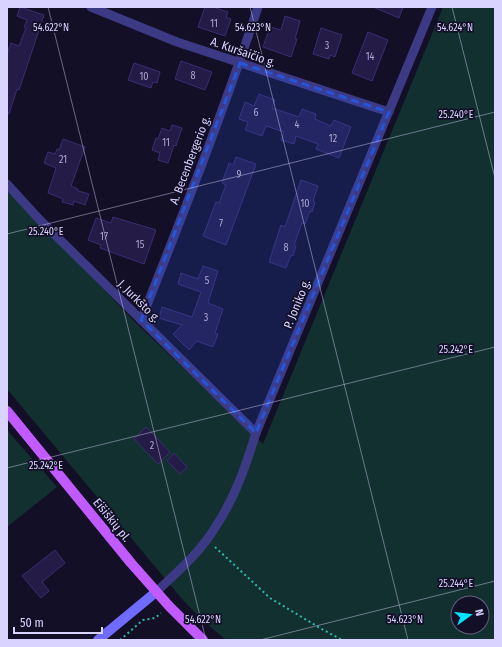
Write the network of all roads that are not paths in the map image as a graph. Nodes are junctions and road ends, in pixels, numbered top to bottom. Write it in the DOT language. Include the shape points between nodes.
graph roads {
  1 [pos="92,7"];
  2 [pos="258,7"];
  3 [pos="432,7"];
  4 [pos="240,64"];
  5 [pos="389,112"];
  6 [pos="7,184"];
  7 [pos="141,320"];
  8 [pos="7,411"];
  9 [pos="256,433"];
  10 [pos="156,592"];
  11 [pos="98,640"];
  12 [pos="203,640"];
  1 -- 4 [label="street, A. Kuršaičio g." via="177,42"];
  2 -- 4 [label="street, A. Becenbergerio g."];
  3 -- 5 [label="street, P. Joniko g."];
  4 -- 5 [label="street, A. Kuršaičio g."];
  4 -- 7 [label="street, A. Becenbergerio g."];
  5 -- 9 [label="street, P. Joniko g."];
  6 -- 7 [label="street, J. Jurkšto g."];
  7 -- 9 [label="street, J. Jurkšto g."];
  8 -- 10 [label="main road, Eišiškių pl."];
  9 -- 10 [label="street, P. Joniko g." via="246,467 216,527 194,555"];
  10 -- 11 [label="main road"];
  10 -- 12 [label="main road, Eišiškių pl."];
}
